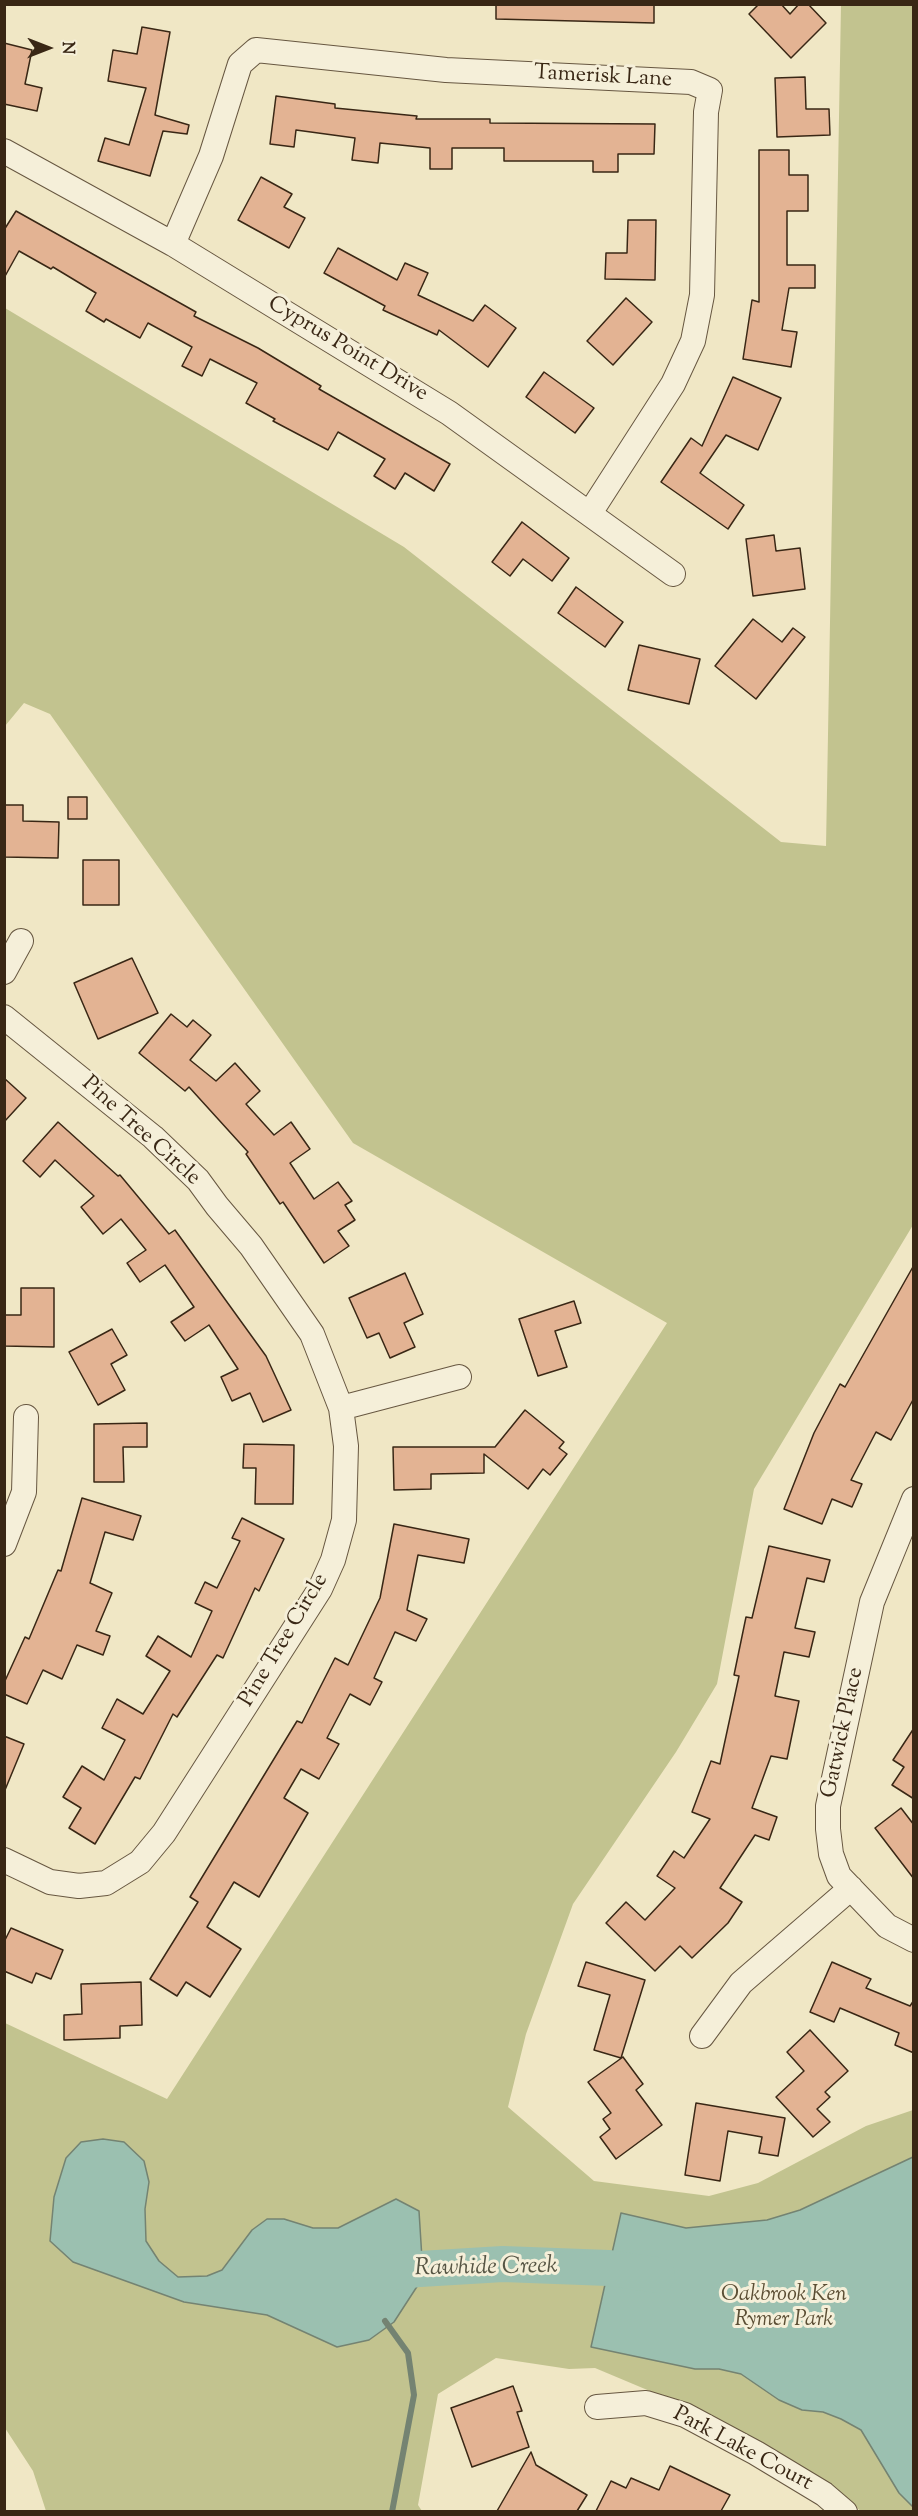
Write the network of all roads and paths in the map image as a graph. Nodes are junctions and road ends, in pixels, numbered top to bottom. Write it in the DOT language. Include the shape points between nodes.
graph roads {
  1 [pos="4,151"];
  2 [pos="173,244"];
  3 [pos="590,513"];
  4 [pos="673,574"];
  5 [pos="21,941"];
  6 [pos="4,972"];
  7 [pos="4,1017"];
  8 [pos="459,1377"];
  9 [pos="341,1408"];
  10 [pos="26,1417"];
  11 [pos="914,1499"];
  12 [pos="4,1544"];
  13 [pos="4,1860"];
  14 [pos="851,1888"];
  15 [pos="914,1940"];
  16 [pos="702,2036"];
  17 [pos="597,2407"];
  18 [pos="845,2511"];
  1 -- 2 [label="street, Cyprus Point Drive"];
  2 -- 3 [label="street, Cyprus Point Drive" via="449,413"];
  2 -- 3 [label="street, Tamerisk Lane" via="211,156 240,64 256,50 446,70 691,82 710,90 706,112 702,295 693,341 673,384"];
  3 -- 4 [label="street, Cyprus Point Drive"];
  5 -- 6 [label="street"];
  7 -- 9 [label="street, Pine Tree Circle" via="153,1137 198,1180 251,1246 312,1334"];
  8 -- 9 [label="street"];
  9 -- 13 [label="street, Pine Tree Circle" via="346,1485 344,1520 333,1560 320,1589 164,1833 140,1862 106,1884 50,1882"];
  10 -- 12 [label="street" via="24,1492"];
  11 -- 14 [label="street, Gatwick Place" via="872,1602 828,1806 831,1854 839,1876"];
  14 -- 15 [label="street, Gatwick Place" via="887,1926"];
  14 -- 16 [label="street" via="741,1983"];
  17 -- 18 [label="street, Park Lake Court" via="646,2403 686,2415 756,2452"];
}
